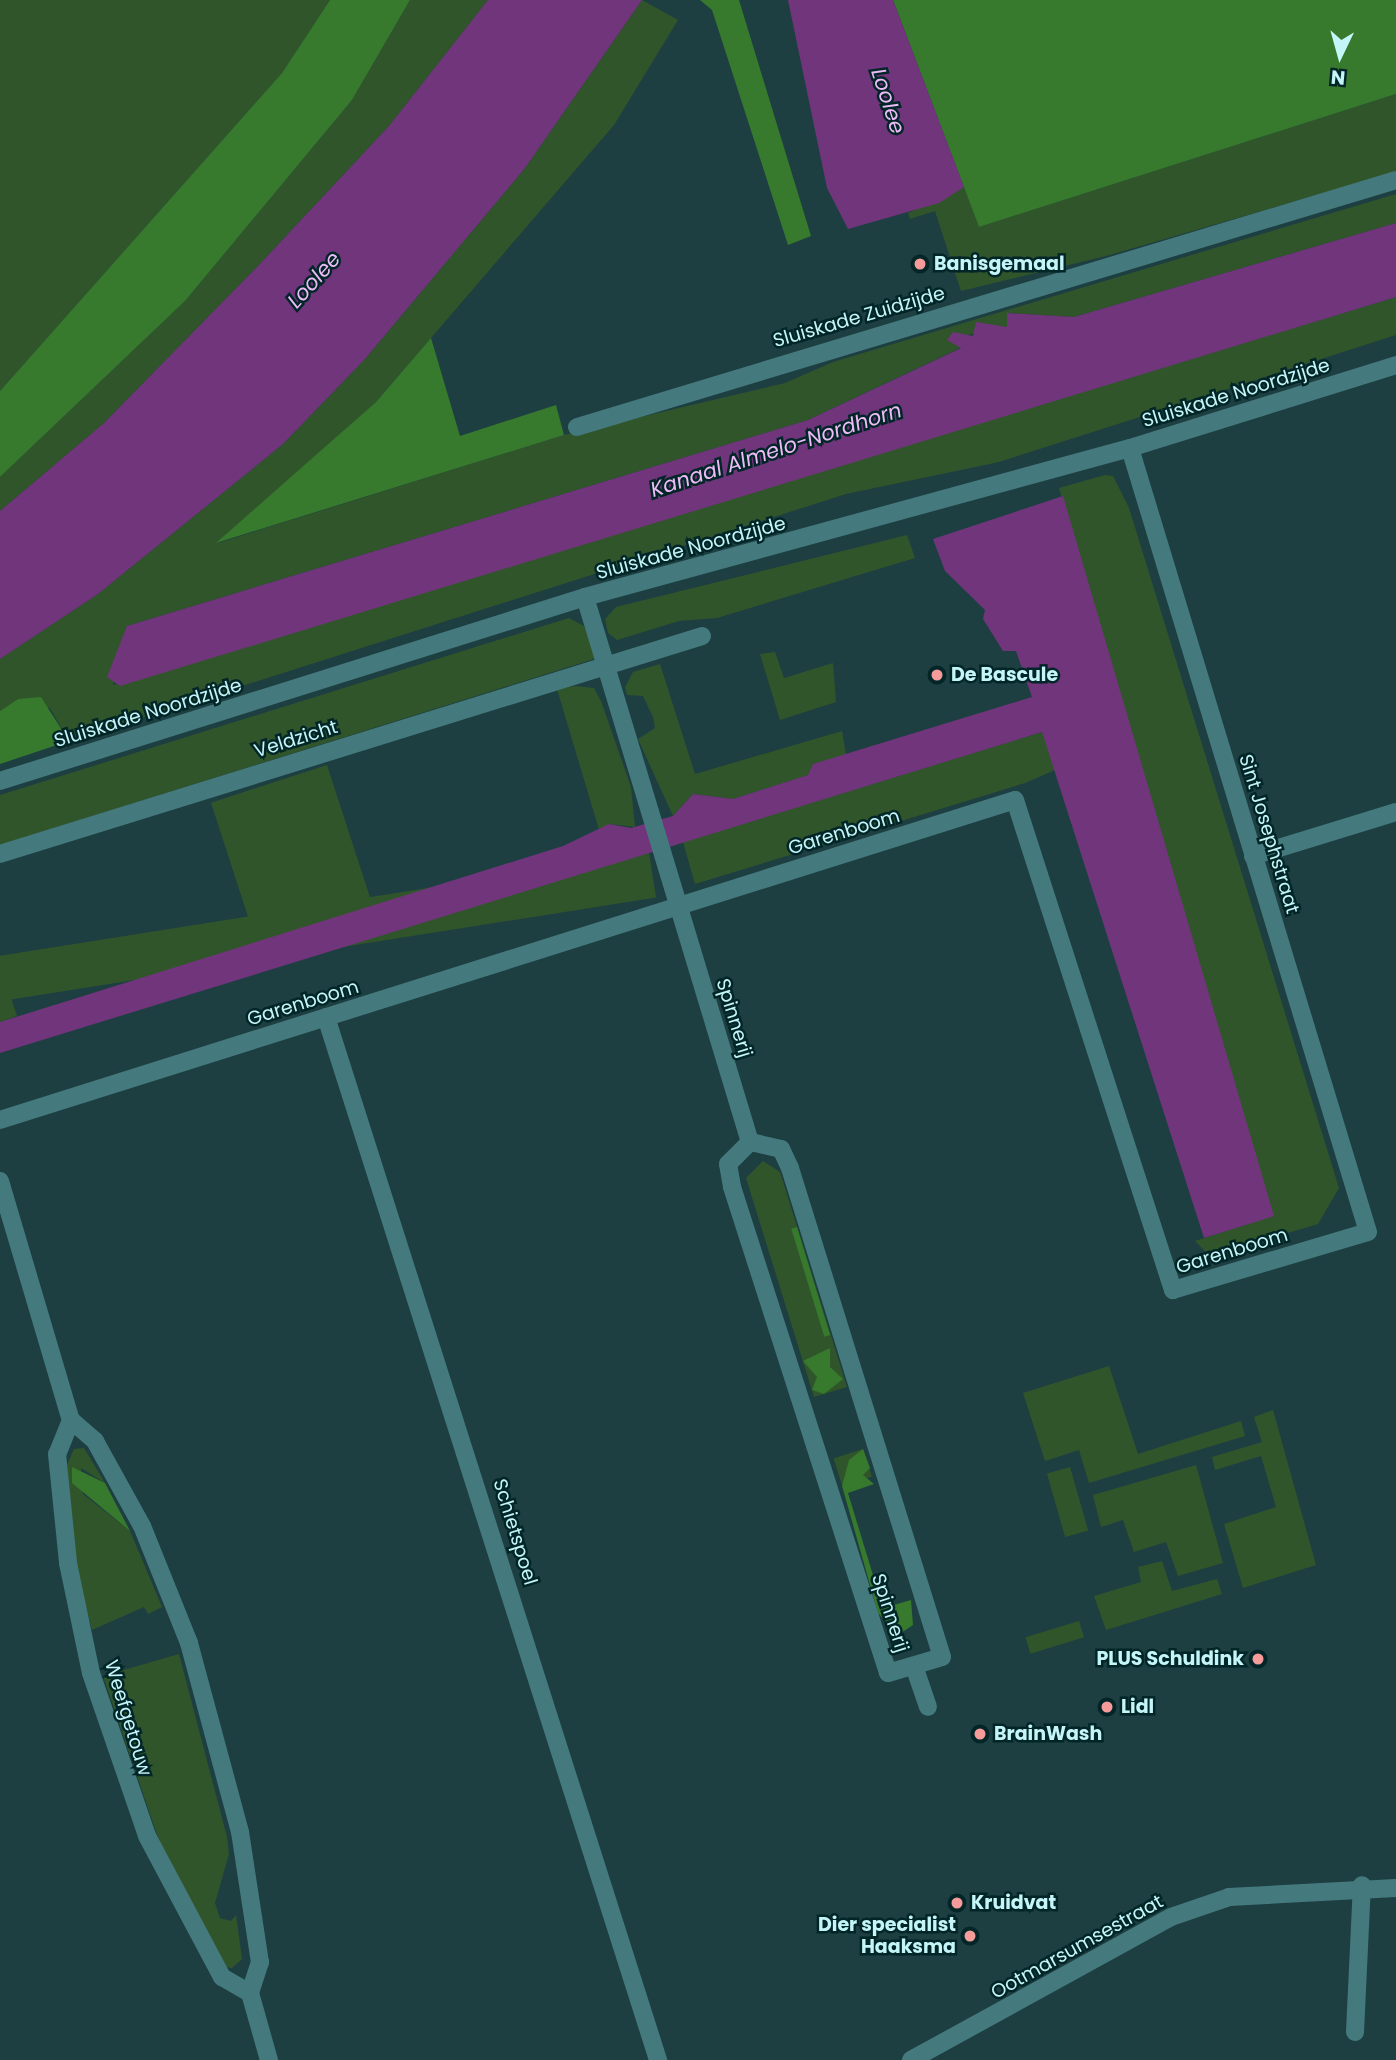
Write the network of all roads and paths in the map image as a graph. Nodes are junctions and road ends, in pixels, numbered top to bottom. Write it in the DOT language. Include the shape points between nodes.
graph roads {
  1 [pos="1396,180"];
  2 [pos="1396,365"];
  3 [pos="577,426"];
  4 [pos="1130,448"];
  5 [pos="585,597"];
  6 [pos="702,636"];
  7 [pos="606,663"];
  8 [pos="0,781"];
  9 [pos="1396,812"];
  10 [pos="0,854"];
  11 [pos="1253,856"];
  12 [pos="678,906"];
  13 [pos="326,1017"];
  14 [pos="0,1120"];
  15 [pos="750,1142"];
  16 [pos="0,1181"];
  17 [pos="1368,1232"];
  18 [pos="71,1420"];
  19 [pos="914,1666"];
  20 [pos="928,1707"];
  21 [pos="1362,1885"];
  22 [pos="1396,1888"];
  23 [pos="250,1993"];
  24 [pos="1354,2032"];
  25 [pos="269,2060"];
  26 [pos="658,2060"];
  27 [pos="911,2060"];
  1 -- 3 [label="street, Sluiskade Zuidzijde"];
  2 -- 4 [label="street, Sluiskade Noordzijde"];
  4 -- 5 [label="street, Sluiskade Noordzijde"];
  4 -- 11 [label="street, Sint Josephstraat"];
  5 -- 7 [label="street"];
  5 -- 8 [label="street, Sluiskade Noordzijde"];
  6 -- 7 [label="street, Veldzicht"];
  7 -- 10 [label="street, Veldzicht"];
  7 -- 12 [label="street"];
  9 -- 11 [label="street"];
  11 -- 17 [label="street, Sint Josephstraat"];
  12 -- 13 [label="street, Garenboom"];
  12 -- 15 [label="street, Spinnerij"];
  12 -- 17 [label="street, Garenboom" via="1015,800 1173,1290"];
  13 -- 14 [label="street, Garenboom"];
  13 -- 26 [label="street, Schietspoel"];
  15 -- 19 [label="street, Spinnerij" via="728,1164 732,1187 888,1673"];
  15 -- 19 [label="street, Spinnerij" via="781,1149 790,1168 868,1414 942,1657"];
  16 -- 18 [label="street"];
  18 -- 23 [label="street" via="96,1441 142,1526 189,1643 221,1749 246,1868 260,1962"];
  18 -- 23 [label="street, Weefgetouw" via="57,1454 68,1563 83,1646 118,1763 188,1922 222,1977"];
  19 -- 20 [label="street"];
  21 -- 22 [label="street, Ootmarsumsestraat"];
  21 -- 24 [label="street"];
  21 -- 27 [label="street, Ootmarsumsestraat" via="1229,1898 1171,1917"];
  23 -- 25 [label="street"];
}
